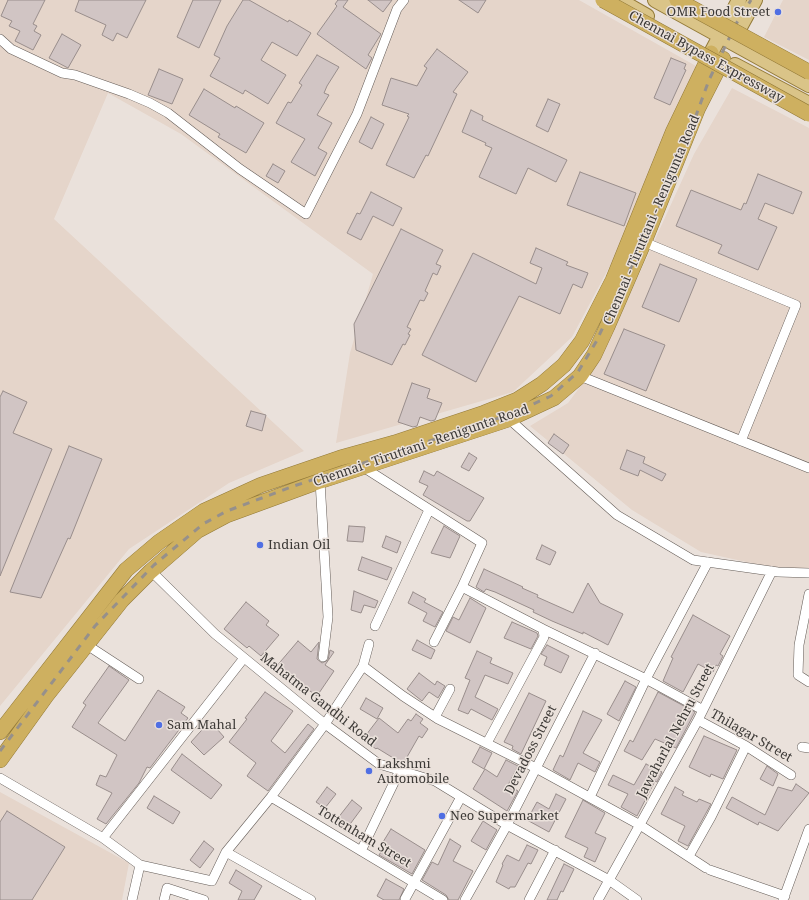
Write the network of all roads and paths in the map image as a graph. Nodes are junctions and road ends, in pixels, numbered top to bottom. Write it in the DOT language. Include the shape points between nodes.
graph roads {
  1 [pos="404,0"];
  2 [pos="603,0"];
  3 [pos="619,0"];
  4 [pos="655,0"];
  5 [pos="677,0"];
  6 [pos="739,0"];
  7 [pos="755,0"];
  8 [pos="0,39"];
  9 [pos="725,40"];
  10 [pos="717,56"];
  11 [pos="809,72"];
  12 [pos="809,85"];
  13 [pos="809,104"];
  14 [pos="809,114"];
  15 [pos="644,242"];
  16 [pos="580,376"];
  17 [pos="509,419"];
  18 [pos="741,441"];
  19 [pos="363,467"];
  20 [pos="809,468"];
  21 [pos="320,481"];
  22 [pos="429,510"];
  23 [pos="708,562"];
  24 [pos="151,571"];
  25 [pos="772,571"];
  26 [pos="809,573"];
  27 [pos="462,587"];
  28 [pos="809,594"];
  29 [pos="375,626"];
  30 [pos="543,629"];
  31 [pos="434,642"];
  32 [pos="368,644"];
  33 [pos="87,645"];
  34 [pos="595,653"];
  35 [pos="323,657"];
  36 [pos="244,658"];
  37 [pos="363,666"];
  38 [pos="139,679"];
  39 [pos="646,679"];
  40 [pos="809,682"];
  41 [pos="450,689"];
  42 [pos="703,710"];
  43 [pos="435,717"];
  44 [pos="698,720"];
  45 [pos="325,724"];
  46 [pos="0,732"];
  47 [pos="487,743"];
  48 [pos="746,746"];
  49 [pos="0,760"];
  50 [pos="536,768"];
  51 [pos="400,770"];
  52 [pos="791,775"];
  53 [pos="0,778"];
  54 [pos="271,797"];
  55 [pos="461,797"];
  56 [pos="590,797"];
  57 [pos="508,825"];
  58 [pos="640,825"];
  59 [pos="809,829"];
  60 [pos="103,838"];
  61 [pos="555,850"];
  62 [pos="361,851"];
  63 [pos="226,852"];
  64 [pos="689,856"];
  65 [pos="140,865"];
  66 [pos="609,880"];
  67 [pos="415,883"];
  68 [pos="784,898"];
  69 [pos="405,899"];
  70 [pos="132,900"];
  71 [pos="164,900"];
  72 [pos="204,900"];
  73 [pos="311,900"];
  74 [pos="443,900"];
  75 [pos="465,900"];
  76 [pos="529,900"];
  77 [pos="598,900"];
  78 [pos="637,900"];
  1 -- 8 [label="street" via="398,9 357,114 306,214 240,169 168,113 128,94 75,75 62,73 11,49"];
  2 -- 14 [label="highway, Chennai Bypass Expressway, bridge"];
  3 -- 10 [label="main road"];
  4 -- 9 [label="main road"];
  5 -- 11 [label="highway, bridge"];
  6 -- 9 [label="main road, Chennai - Tiruttani - Renigunta Road"];
  7 -- 9 [label="main road, Chennai - Tiruttani - Renigunta Road"];
  9 -- 10 [label="main road, Chennai - Tiruttani - Renigunta Road"];
  9 -- 12 [label="main road"];
  10 -- 13 [label="main road"];
  10 -- 15 [label="highway, Chennai - Tiruttani - Renigunta Road"];
  10 -- 46 [label="highway, Chennai - Tiruttani - Renigunta Road" via="673,132 613,280 582,341 564,365 542,384 510,403 261,485 204,511 159,542 126,570"];
  15 -- 16 [label="highway, Chennai - Tiruttani - Renigunta Road" via="594,356"];
  15 -- 18 [label="street" via="796,305"];
  16 -- 17 [label="highway, Chennai - Tiruttani - Renigunta Road" via="554,398"];
  16 -- 18 [label="street"];
  17 -- 19 [label="highway, Chennai - Tiruttani - Renigunta Road"];
  17 -- 23 [label="street" via="617,515 693,560"];
  18 -- 20 [label="street"];
  19 -- 21 [label="highway, Chennai - Tiruttani - Renigunta Road"];
  19 -- 22 [label="street"];
  21 -- 24 [label="highway, Chennai - Tiruttani - Renigunta Road" via="227,515 210,524 197,531"];
  21 -- 35 [label="street" via="328,616"];
  22 -- 27 [label="street" via="482,543"];
  22 -- 29 [label="street"];
  23 -- 25 [label="street"];
  23 -- 39 [label="street"];
  24 -- 33 [label="highway, Chennai - Tiruttani - Renigunta Road" via="122,600"];
  24 -- 36 [label="street, Mahatma Gandhi Road" via="215,634"];
  25 -- 26 [label="street"];
  25 -- 42 [label="street, Jawaharlal Nehru Street"];
  27 -- 30 [label="street"];
  27 -- 31 [label="street"];
  28 -- 40 [label="street" via="799,645 798,675"];
  30 -- 34 [label="street"];
  30 -- 47 [label="street" via="544,637"];
  32 -- 37 [label="street"];
  33 -- 38 [label="street"];
  33 -- 49 [label="highway, Chennai - Tiruttani - Renigunta Road"];
  34 -- 39 [label="street"];
  34 -- 50 [label="street, Devadoss Street"];
  36 -- 45 [label="street, Mahatma Gandhi Road"];
  36 -- 60 [label="street"];
  37 -- 43 [label="street"];
  37 -- 45 [label="street"];
  39 -- 42 [label="street"];
  39 -- 56 [label="street"];
  41 -- 43 [label="street"];
  42 -- 44 [label="street, Jawaharlal Nehru Street"];
  43 -- 47 [label="street"];
  44 -- 48 [label="street, Thilagar Street"];
  44 -- 58 [label="street, Jawaharlal Nehru Street"];
  45 -- 51 [label="street, Mahatma Gandhi Road" via="379,764"];
  45 -- 54 [label="street"];
  47 -- 50 [label="street"];
  48 -- 52 [label="street, Thilagar Street"];
  48 -- 64 [label="street"];
  50 -- 56 [label="street"];
  50 -- 57 [label="street, Devadoss Street"];
  51 -- 55 [label="street, Mahatma Gandhi Road" via="435,781"];
  51 -- 62 [label="street"];
  53 -- 60 [label="street"];
  54 -- 62 [label="street, Tottenham Street"];
  54 -- 63 [label="street"];
  55 -- 57 [label="street, Mahatma Gandhi Road"];
  55 -- 67 [label="street"];
  56 -- 58 [label="street"];
  57 -- 61 [label="street, Mahatma Gandhi Road"];
  57 -- 75 [label="street, Devadoss Street"];
  58 -- 64 [label="street"];
  58 -- 66 [label="street, Jawaharlal Nehru Street"];
  59 -- 68 [label="street"];
  60 -- 65 [label="street"];
  61 -- 66 [label="street, Mahatma Gandhi Road"];
  61 -- 76 [label="street"];
  62 -- 67 [label="street, Tottenham Street"];
  63 -- 65 [label="street" via="212,881"];
  63 -- 73 [label="street"];
  64 -- 68 [label="street" via="708,869"];
  65 -- 70 [label="street"];
  66 -- 77 [label="street, Jawaharlal Nehru Street"];
  66 -- 78 [label="street, Mahatma Gandhi Road"];
  67 -- 69 [label="street"];
  67 -- 74 [label="street, Tottenham Street"];
  71 -- 72 [label="street" via="168,888"];
}
